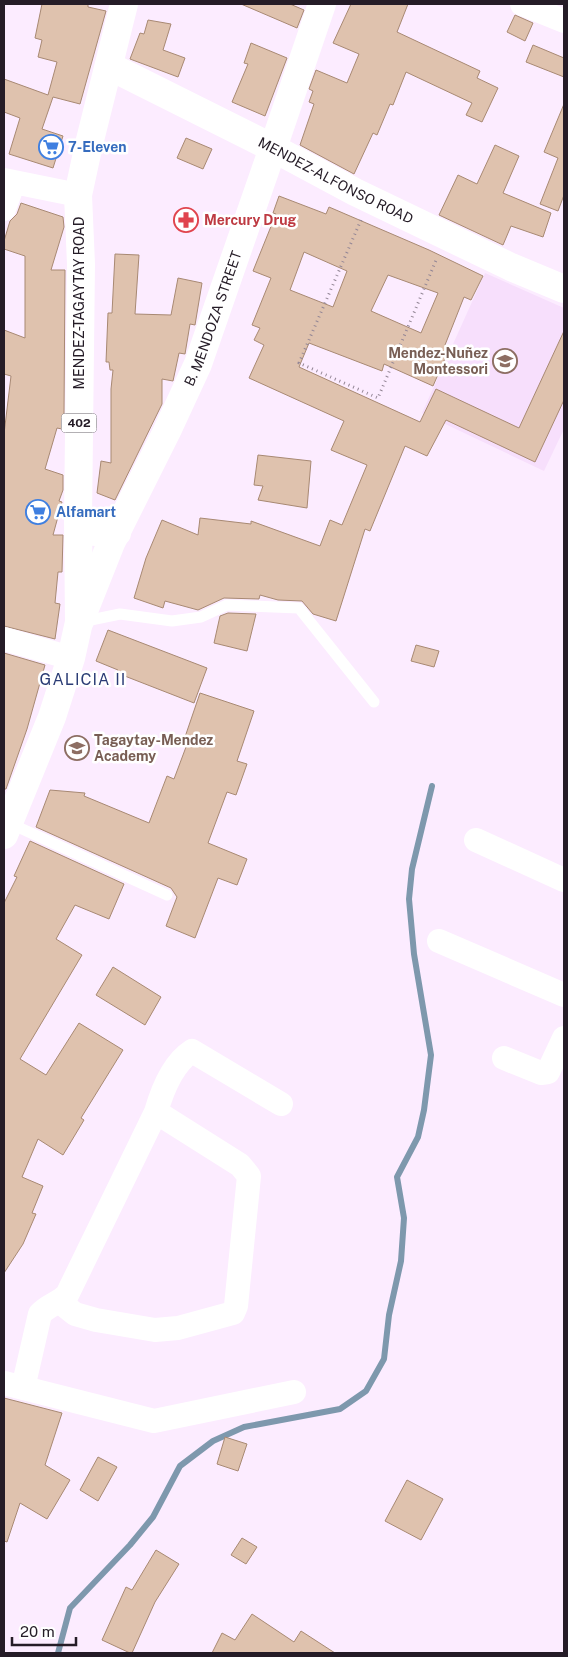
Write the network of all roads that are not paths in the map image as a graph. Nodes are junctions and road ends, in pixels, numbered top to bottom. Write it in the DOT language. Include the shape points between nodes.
graph roads {
  1 [pos="124,4"];
  2 [pos="322,4"];
  3 [pos="522,4"];
  4 [pos="564,21"];
  5 [pos="109,66"];
  6 [pos="273,148"];
  7 [pos="9,182"];
  8 [pos="78,196"];
  9 [pos="4,209"];
  10 [pos="564,289"];
  11 [pos="78,520"];
  12 [pos="117,533"];
  13 [pos="79,622"];
  14 [pos="4,640"];
  15 [pos="71,658"];
  16 [pos="374,702"];
  17 [pos="7,829"];
  18 [pos="476,840"];
  19 [pos="564,880"];
  20 [pos="167,895"];
  21 [pos="439,941"];
  22 [pos="564,995"];
  23 [pos="564,1040"];
  24 [pos="504,1058"];
  25 [pos="281,1104"];
  26 [pos="156,1112"];
  27 [pos="60,1302"];
  28 [pos="13,1386"];
  29 [pos="294,1392"];
  1 -- 5 [label="main road, MENDEZ-TAGAYTAY ROAD / 402"];
  2 -- 6 [label="main road, B. MENDOZA STREET"];
  3 -- 4 [label="street"];
  5 -- 6 [label="main road, MENDEZ-ALFONSO ROAD"];
  5 -- 8 [label="main road, MENDEZ-TAGAYTAY ROAD / 402"];
  6 -- 10 [label="main road, MENDEZ-ALFONSO ROAD" via="446,236"];
  6 -- 12 [label="main road, B. MENDOZA STREET" via="198,364"];
  7 -- 8 [label="street"];
  7 -- 9 [label="street"];
  8 -- 11 [label="main road, MENDEZ-TAGAYTAY ROAD / 402"];
  11 -- 12 [label="main road" via="95,532"];
  11 -- 13 [label="main road, MENDEZ-TAGAYTAY ROAD / 402"];
  12 -- 13 [label="main road, B. MENDOZA STREET"];
  13 -- 15 [label="main road, MENDEZ-TAGAYTAY ROAD / 402"];
  13 -- 16 [label="lane" via="120,614 172,620 201,617 227,605 299,608"];
  14 -- 15 [label="street"];
  15 -- 17 [label="main road, MENDEZ-TAGAYTAY ROAD / 402" via="52,717"];
  17 -- 20 [label="lane"];
  18 -- 19 [label="street"];
  21 -- 22 [label="street"];
  23 -- 24 [label="street" via="548,1072 541,1073"];
  25 -- 26 [label="street" via="192,1051 184,1056 167,1082"];
  26 -- 27 [label="street" via="68,1295"];
  26 -- 27 [label="street" via="240,1165 249,1176 233,1313 178,1328 155,1330 75,1314"];
  27 -- 28 [label="street" via="46,1307 40,1314"];
  28 -- 29 [label="street" via="154,1421"];
}
